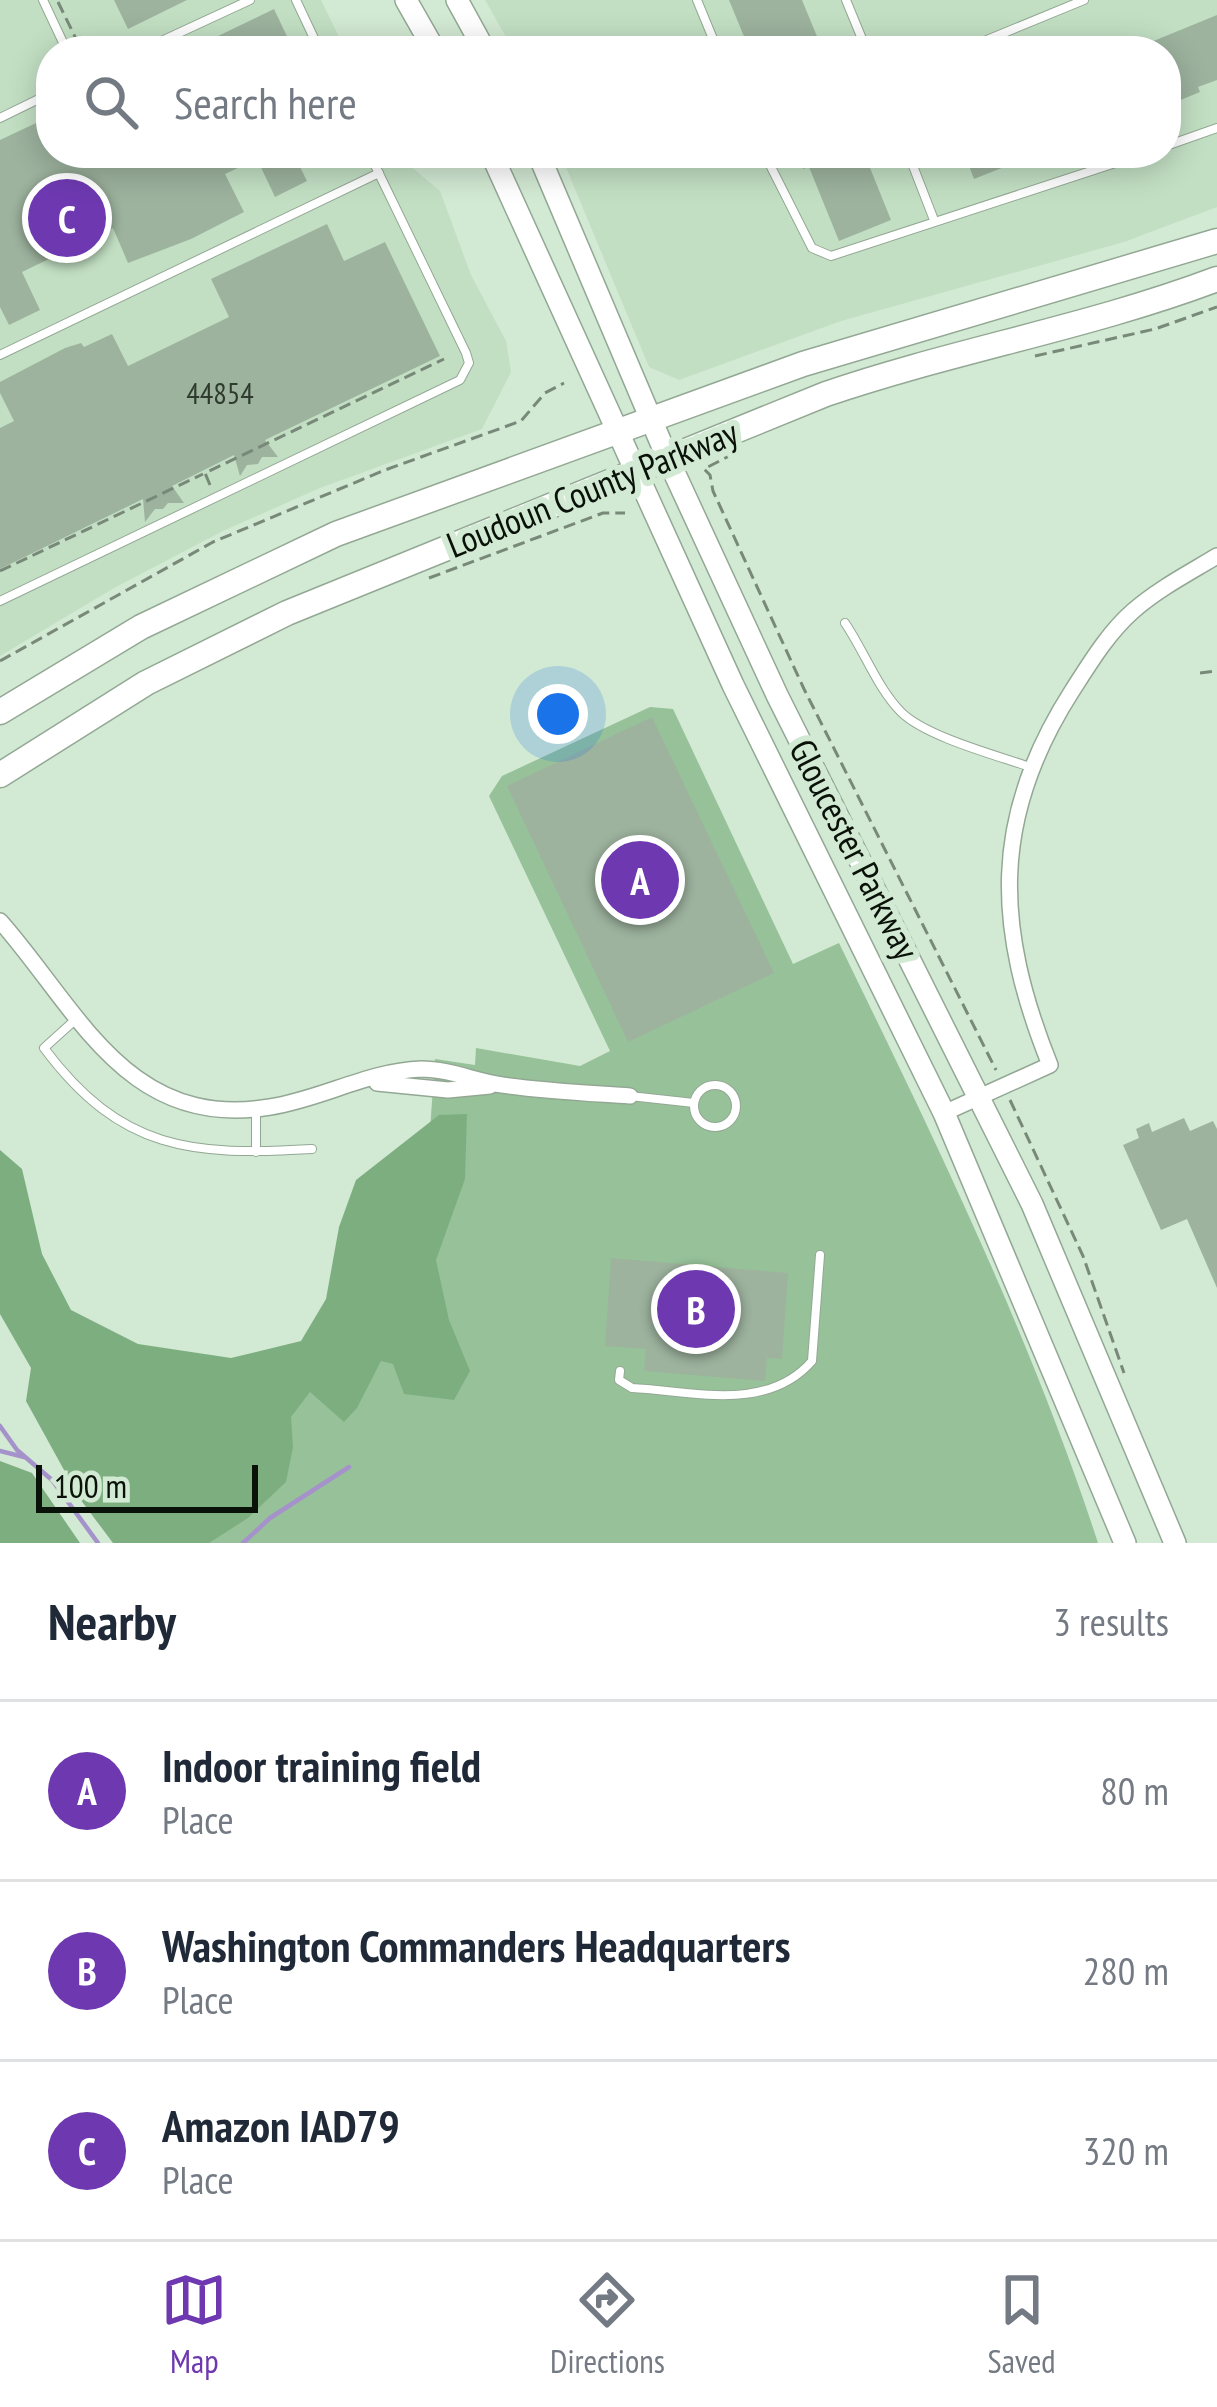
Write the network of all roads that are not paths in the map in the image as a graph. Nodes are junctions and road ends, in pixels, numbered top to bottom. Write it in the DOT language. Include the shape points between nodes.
graph roads {
  1 [pos="43,0"];
  2 [pos="250,0"];
  3 [pos="296,0"];
  4 [pos="406,0"];
  5 [pos="457,0"];
  6 [pos="697,0"];
  7 [pos="845,0"];
  8 [pos="1084,0"];
  9 [pos="60,36"];
  10 [pos="172,36"];
  11 [pos="313,36"];
  12 [pos="426,36"];
  13 [pos="477,36"];
  14 [pos="712,36"];
  15 [pos="861,36"];
  16 [pos="996,36"];
  17 [pos="36,100"];
  18 [pos="0,118"];
  19 [pos="1217,128"];
  20 [pos="1181,141"];
  21 [pos="376,168"];
  22 [pos="498,168"];
  23 [pos="544,168"];
  24 [pos="772,168"];
  25 [pos="914,168"];
  26 [pos="1105,168"];
  27 [pos="379,173"];
  28 [pos="934,220"];
  29 [pos="1217,241"];
  30 [pos="1217,279"];
  31 [pos="0,355"];
  32 [pos="652,421"];
  33 [pos="619,433"];
  34 [pos="667,457"];
  35 [pos="634,469"];
  36 [pos="1217,556"];
  37 [pos="0,601"];
  38 [pos="845,623"];
  39 [pos="0,712"];
  40 [pos="1034,768"];
  41 [pos="0,775"];
  42 [pos="0,921"];
  43 [pos="76,1018"];
  44 [pos="630,1096"];
  45 [pos="980,1096"];
  46 [pos="694,1103"];
  47 [pos="256,1109"];
  48 [pos="944,1113"];
  49 [pos="312,1149"];
  50 [pos="256,1152"];
  51 [pos="820,1255"];
  52 [pos="620,1371"];
  53 [pos="1125,1543"];
  54 [pos="1175,1543"];
  1 -- 9 [label="lane"];
  2 -- 10 [label="lane"];
  3 -- 11 [label="lane"];
  4 -- 12 [label="main road"];
  5 -- 13 [label="main road"];
  6 -- 14 [label="lane"];
  7 -- 15 [label="lane"];
  8 -- 16 [label="lane"];
  17 -- 18 [label="lane"];
  19 -- 20 [label="lane"];
  21 -- 27 [label="lane"];
  22 -- 33 [label="main road, Gloucester Parkway"];
  23 -- 32 [label="main road, Gloucester Parkway"];
  24 -- 28 [label="lane" via="821,254"];
  25 -- 28 [label="lane"];
  26 -- 28 [label="lane"];
  27 -- 31 [label="lane"];
  27 -- 37 [label="lane" via="466,353 460,380"];
  29 -- 32 [label="main road, Loudoun County Parkway" via="851,348"];
  30 -- 34 [label="main road, Loudoun County Parkway" via="882,375"];
  32 -- 33 [label="main road, Loudoun County Parkway"];
  32 -- 34 [label="main road, Gloucester Parkway"];
  33 -- 35 [label="main road, Gloucester Parkway"];
  33 -- 39 [label="main road, Loudoun County Parkway" via="279,559 141,627"];
  34 -- 35 [label="main road, Loudoun County Parkway"];
  34 -- 45 [label="main road, Gloucester Parkway"];
  35 -- 41 [label="main road, Loudoun County Parkway" via="286,613 146,683"];
  35 -- 48 [label="main road, Gloucester Parkway"];
  36 -- 40 [label="street" via="1132,612 1097,651"];
  38 -- 40 [label="lane" via="908,718"];
  40 -- 45 [label="street" via="1007,876 1018,975 1050,1065"];
  42 -- 43 [label="street"];
  43 -- 47 [label="street" via="109,1058 149,1087 199,1105"];
  43 -- 50 [label="lane" via="44,1048 117,1119 172,1145"];
  44 -- 46 [label="lane"];
  44 -- 47 [label="street" via="356,1082"];
  45 -- 48 [label="street"];
  45 -- 54 [label="main road, Gloucester Parkway"];
  46 -- 46 [label="lane" via="712,1127 729,1122 736,1106 729,1090 715,1085"];
  47 -- 50 [label="lane"];
  48 -- 53 [label="main road, Gloucester Parkway"];
  49 -- 50 [label="lane"];
  51 -- 52 [label="lane" via="812,1361 780,1387 754,1394 632,1388 619,1380"];
}
